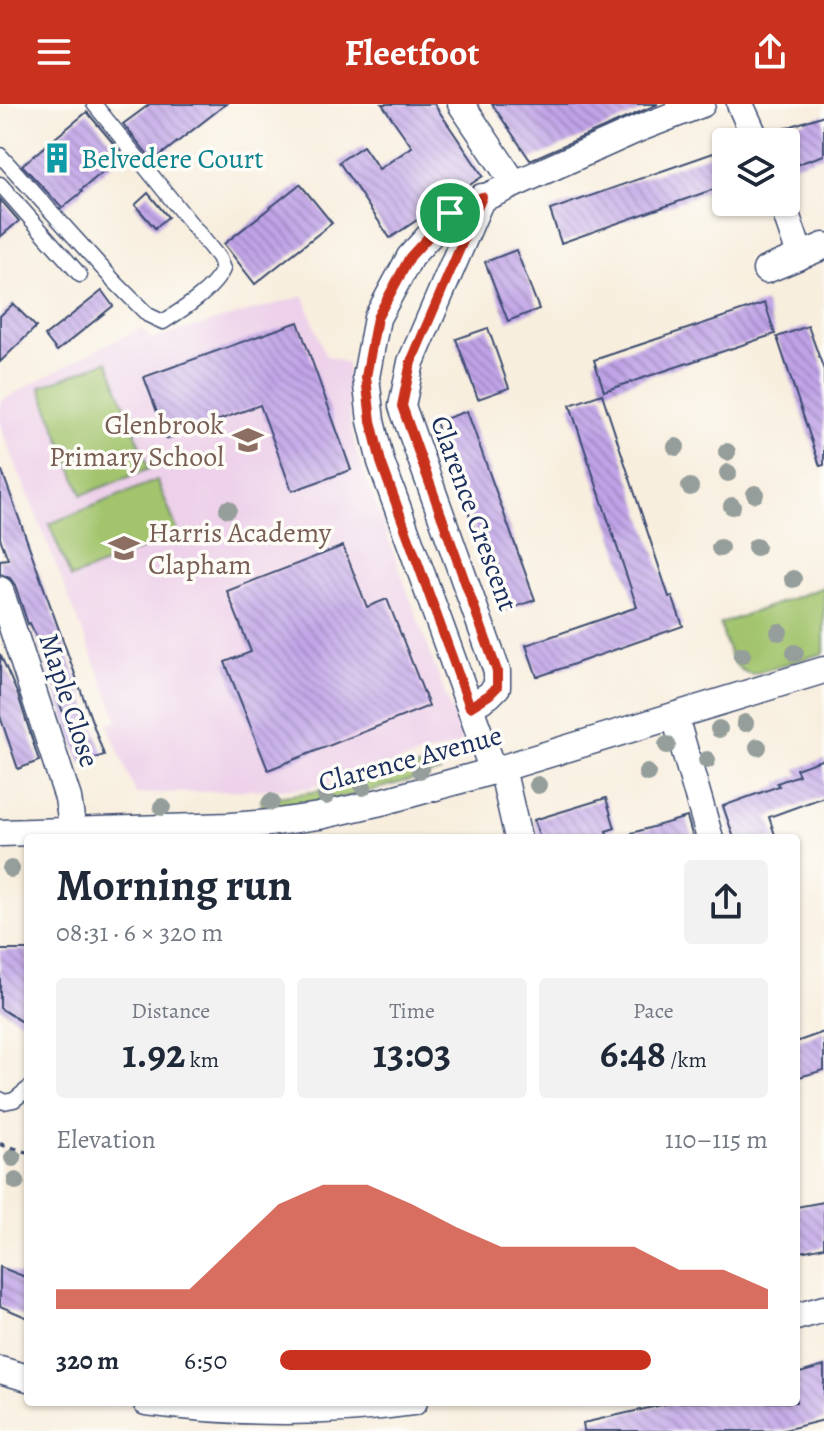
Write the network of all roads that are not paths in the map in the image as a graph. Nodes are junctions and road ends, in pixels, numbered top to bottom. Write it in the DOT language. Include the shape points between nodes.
graph roads {
  1 [pos="94,104"];
  2 [pos="461,104"];
  3 [pos="702,104"];
  4 [pos="740,104"];
  5 [pos="751,128"];
  6 [pos="0,155"];
  7 [pos="514,183"];
  8 [pos="0,184"];
  9 [pos="482,197"];
  10 [pos="791,216"];
  11 [pos="812,251"];
  12 [pos="766,270"];
  13 [pos="80,275"];
  14 [pos="0,590"];
  15 [pos="824,670"];
  16 [pos="470,707"];
  17 [pos="675,717"];
  18 [pos="497,770"];
  19 [pos="73,831"];
  20 [pos="0,833"];
  21 [pos="133,834"];
  22 [pos="517,834"];
  23 [pos="709,834"];
  24 [pos="24,1092"];
  25 [pos="0,1099"];
  26 [pos="824,1309"];
  27 [pos="800,1316"];
  28 [pos="0,1370"];
  29 [pos="24,1377"];
  30 [pos="180,1406"];
  31 [pos="376,1406"];
  1 -- 6 [label="lane" via="223,269 219,279 163,322 148,315 115,282"];
  2 -- 7 [label="street"];
  3 -- 7 [label="street"];
  4 -- 5 [label="street"];
  7 -- 9 [label="street"];
  8 -- 13 [label="lane"];
  9 -- 16 [label="street, Clarence Crescent" via="411,362 402,406 497,671 497,687"];
  9 -- 16 [label="street" via="450,213 410,257 377,318 366,377 381,462"];
  10 -- 11 [label="street"];
  11 -- 12 [label="street"];
  14 -- 19 [label="street, Maple Close" via="65,788"];
  15 -- 17 [label="street, Clarence Avenue"];
  16 -- 18 [label="street"];
  17 -- 18 [label="street, Clarence Avenue"];
  17 -- 23 [label="street"];
  18 -- 21 [label="street, Clarence Avenue" via="307,818"];
  18 -- 22 [label="street"];
  19 -- 20 [label="street, Clarence Avenue"];
  19 -- 21 [label="street, Clarence Avenue"];
  24 -- 25 [label="lane" via="14,1100"];
  26 -- 27 [label="street"];
  28 -- 29 [label="street"];
  30 -- 31 [label="street" via="281,1411"];
}
